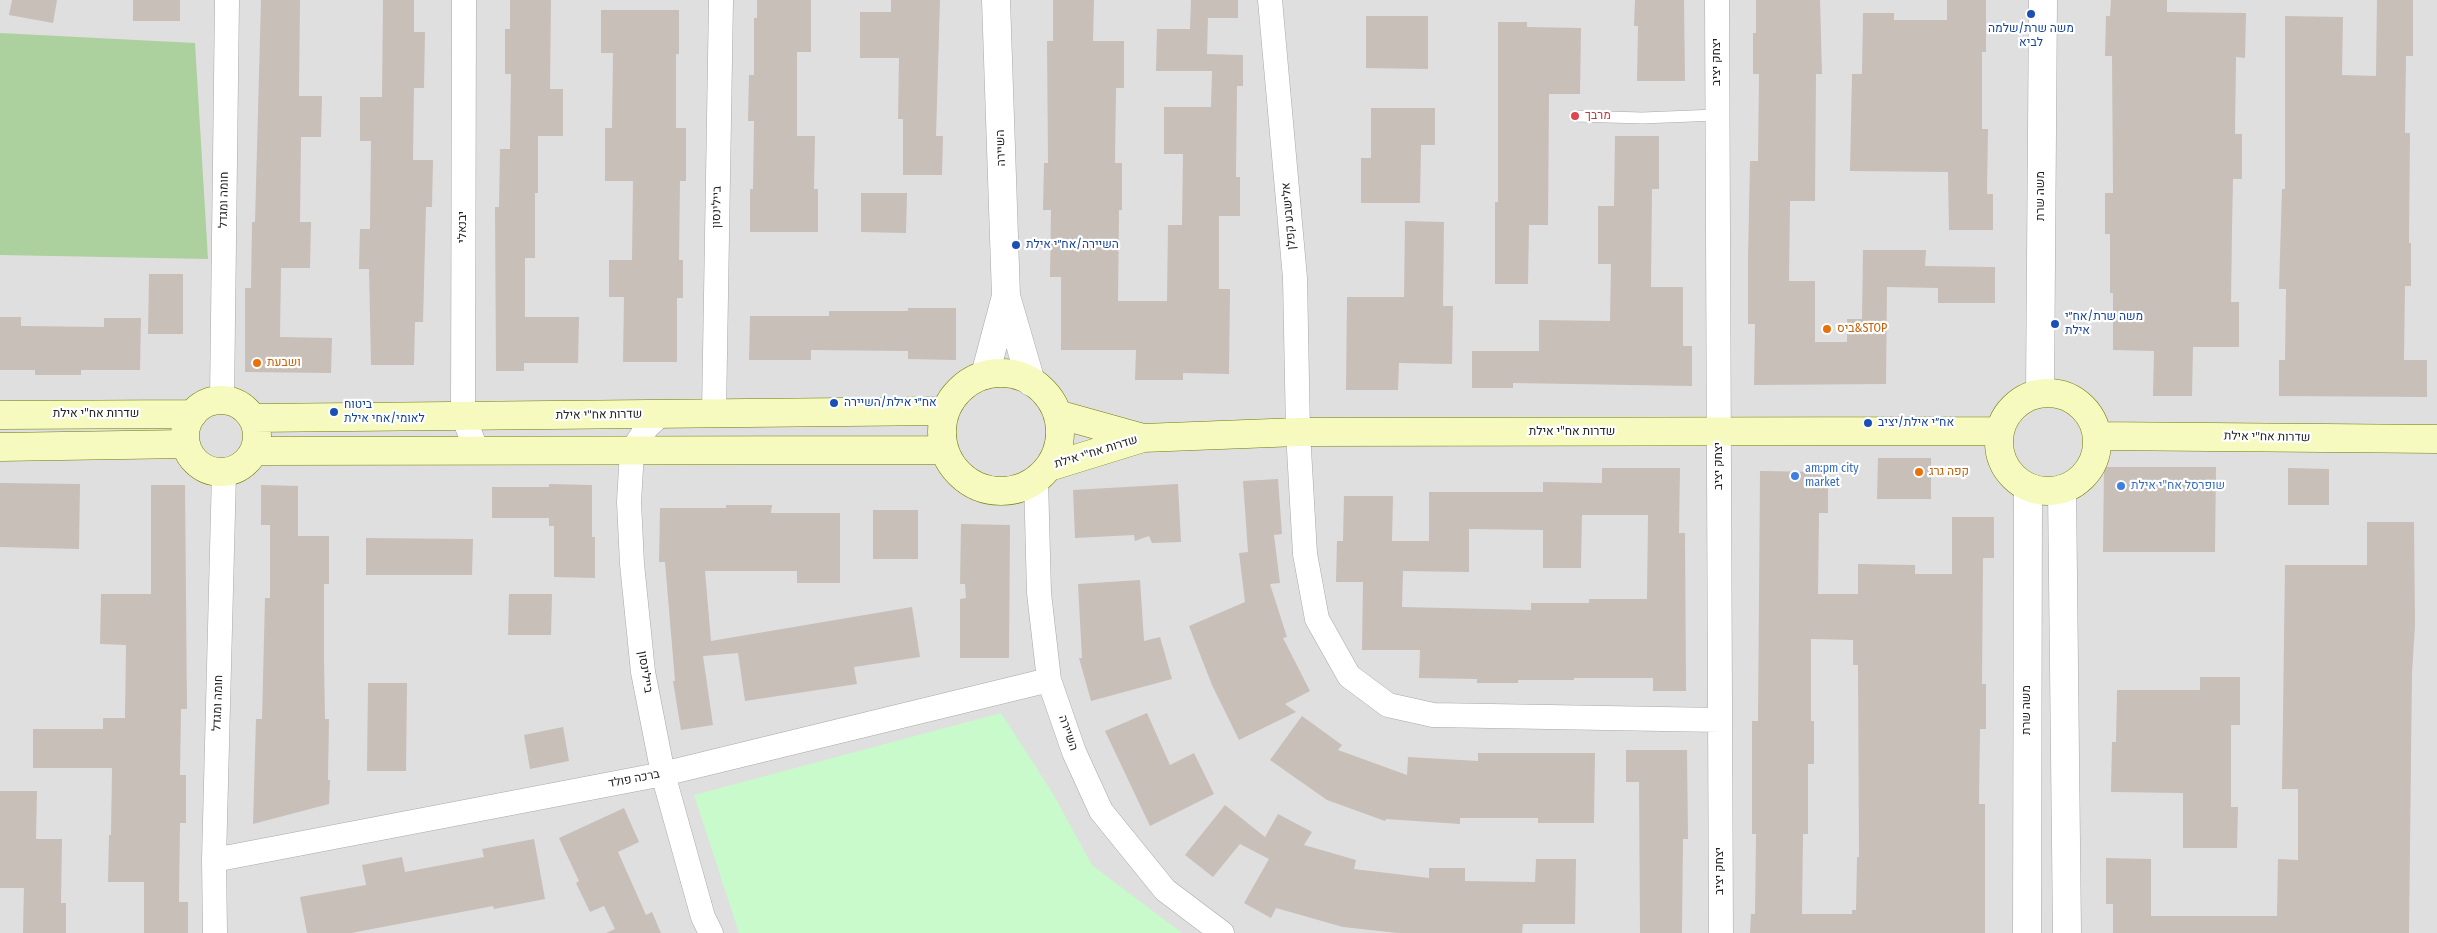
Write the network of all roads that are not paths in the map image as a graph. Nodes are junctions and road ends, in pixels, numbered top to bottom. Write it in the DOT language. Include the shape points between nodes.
graph roads {
  1 [pos="227,0"];
  2 [pos="464,0"];
  3 [pos="721,0"];
  4 [pos="996,0"];
  5 [pos="1270,0"];
  6 [pos="1717,0"];
  7 [pos="2043,0"];
  8 [pos="1717,115"];
  9 [pos="1575,116"];
  10 [pos="1006,296"];
  11 [pos="984,375"];
  12 [pos="1031,382"];
  13 [pos="2040,393"];
  14 [pos="222,400"];
  15 [pos="945,411"];
  16 [pos="714,413"];
  17 [pos="192,414"];
  18 [pos="661,414"];
  19 [pos="1058,414"];
  20 [pos="0,415"];
  21 [pos="463,416"];
  22 [pos="253,418"];
  23 [pos="2000,431"];
  24 [pos="1298,432"];
  25 [pos="1718,432"];
  26 [pos="2097,436"];
  27 [pos="1143,438"];
  28 [pos="2437,439"];
  29 [pos="186,444"];
  30 [pos="0,447"];
  31 [pos="944,450"];
  32 [pos="254,451"];
  33 [pos="478,451"];
  34 [pos="632,451"];
  35 [pos="224,473"];
  36 [pos="1042,473"];
  37 [pos="2028,487"];
  38 [pos="2062,489"];
  39 [pos="1049,680"];
  40 [pos="1720,720"];
  41 [pos="663,774"];
  42 [pos="214,860"];
  43 [pos="215,933"];
  44 [pos="711,933"];
  45 [pos="1222,933"];
  46 [pos="1720,933"];
  47 [pos="2027,933"];
  48 [pos="2067,933"];
  1 -- 14 [label="street, חומה ומגדל"];
  2 -- 21 [label="street, יבנאלי"];
  3 -- 16 [label="street, ביילינסון"];
  4 -- 10 [label="street, השיירה"];
  5 -- 24 [label="street, אלישבע קפלן" via="1294,278"];
  6 -- 8 [label="street, יצחק יציב"];
  7 -- 13 [label="street, משה שרת"];
  8 -- 9 [label="lane"];
  8 -- 25 [label="street, יצחק יציב"];
  10 -- 11 [label="street, השיירה"];
  10 -- 12 [label="street, השיירה"];
  11 -- 12 [label="main road" via="1003,373 1021,376"];
  11 -- 15 [label="main road" via="954,395"];
  12 -- 19 [label="main road" via="1050,398"];
  13 -- 23 [label="main road" via="2018,402"];
  13 -- 26 [label="main road" via="2060,394 2078,402 2091,417"];
  14 -- 17 [label="main road" via="211,401"];
  14 -- 22 [label="main road" via="234,402"];
  15 -- 16 [label="main road, שדרות אח\"י אילת"];
  15 -- 31 [label="main road"];
  16 -- 18 [label="main road, שדרות אח\"י אילת"];
  17 -- 20 [label="main road, שדרות אח\"י אילת"];
  17 -- 29 [label="main road" via="185,434"];
  18 -- 21 [label="main road, שדרות אח\"י אילת"];
  18 -- 34 [label="street" via="638,439"];
  19 -- 27 [label="main road, שדרות אח\"י אילת"];
  19 -- 36 [label="main road" via="1060,433 1057,451"];
  21 -- 22 [label="main road, שדרות אח\"י אילת"];
  21 -- 33 [label="street, יבנאלי"];
  22 -- 32 [label="main road" via="258,434"];
  23 -- 25 [label="main road, שדרות אח\"י אילת"];
  23 -- 37 [label="main road" via="1999,445 2004,464 2016,480"];
  24 -- 25 [label="main road, שדרות אח\"י אילת"];
  24 -- 27 [label="main road, שדרות אח\"י אילת"];
  24 -- 40 [label="street, אלישבע קפלן" via="1304,554 1317,619 1348,676 1388,705 1434,715"];
  25 -- 40 [label="street, יצחק יציב"];
  26 -- 28 [label="main road, שדרות אח\"י אילת"];
  26 -- 38 [label="main road" via="2096,453 2089,468 2078,481"];
  27 -- 36 [label="main road, שדרות אח\"י אילת"];
  29 -- 30 [label="main road"];
  29 -- 35 [label="main road" via="189,454 200,466"];
  31 -- 34 [label="main road"];
  31 -- 36 [label="main road" via="952,467 966,480 982,488 1001,491 1020,488"];
  32 -- 33 [label="main road"];
  32 -- 35 [label="main road" via="242,466"];
  33 -- 34 [label="main road"];
  34 -- 41 [label="street, ביילינסון" via="629,502 632,564 643,672"];
  35 -- 42 [label="street, חומה ומגדל"];
  36 -- 39 [label="street, השיירה" via="1039,593"];
  37 -- 38 [label="main road" via="2051,491"];
  37 -- 47 [label="street, משה שרת"];
  38 -- 48 [label="street"];
  39 -- 41 [label="street, ברכה פולד"];
  39 -- 45 [label="street, השיירה" via="1074,752 1101,812 1164,890"];
  40 -- 46 [label="street, יצחק יציב"];
  41 -- 42 [label="street, ברכה פולד"];
  41 -- 44 [label="street, ביילינסון" via="703,917"];
  42 -- 43 [label="street, חומה ומגדל"];
}
